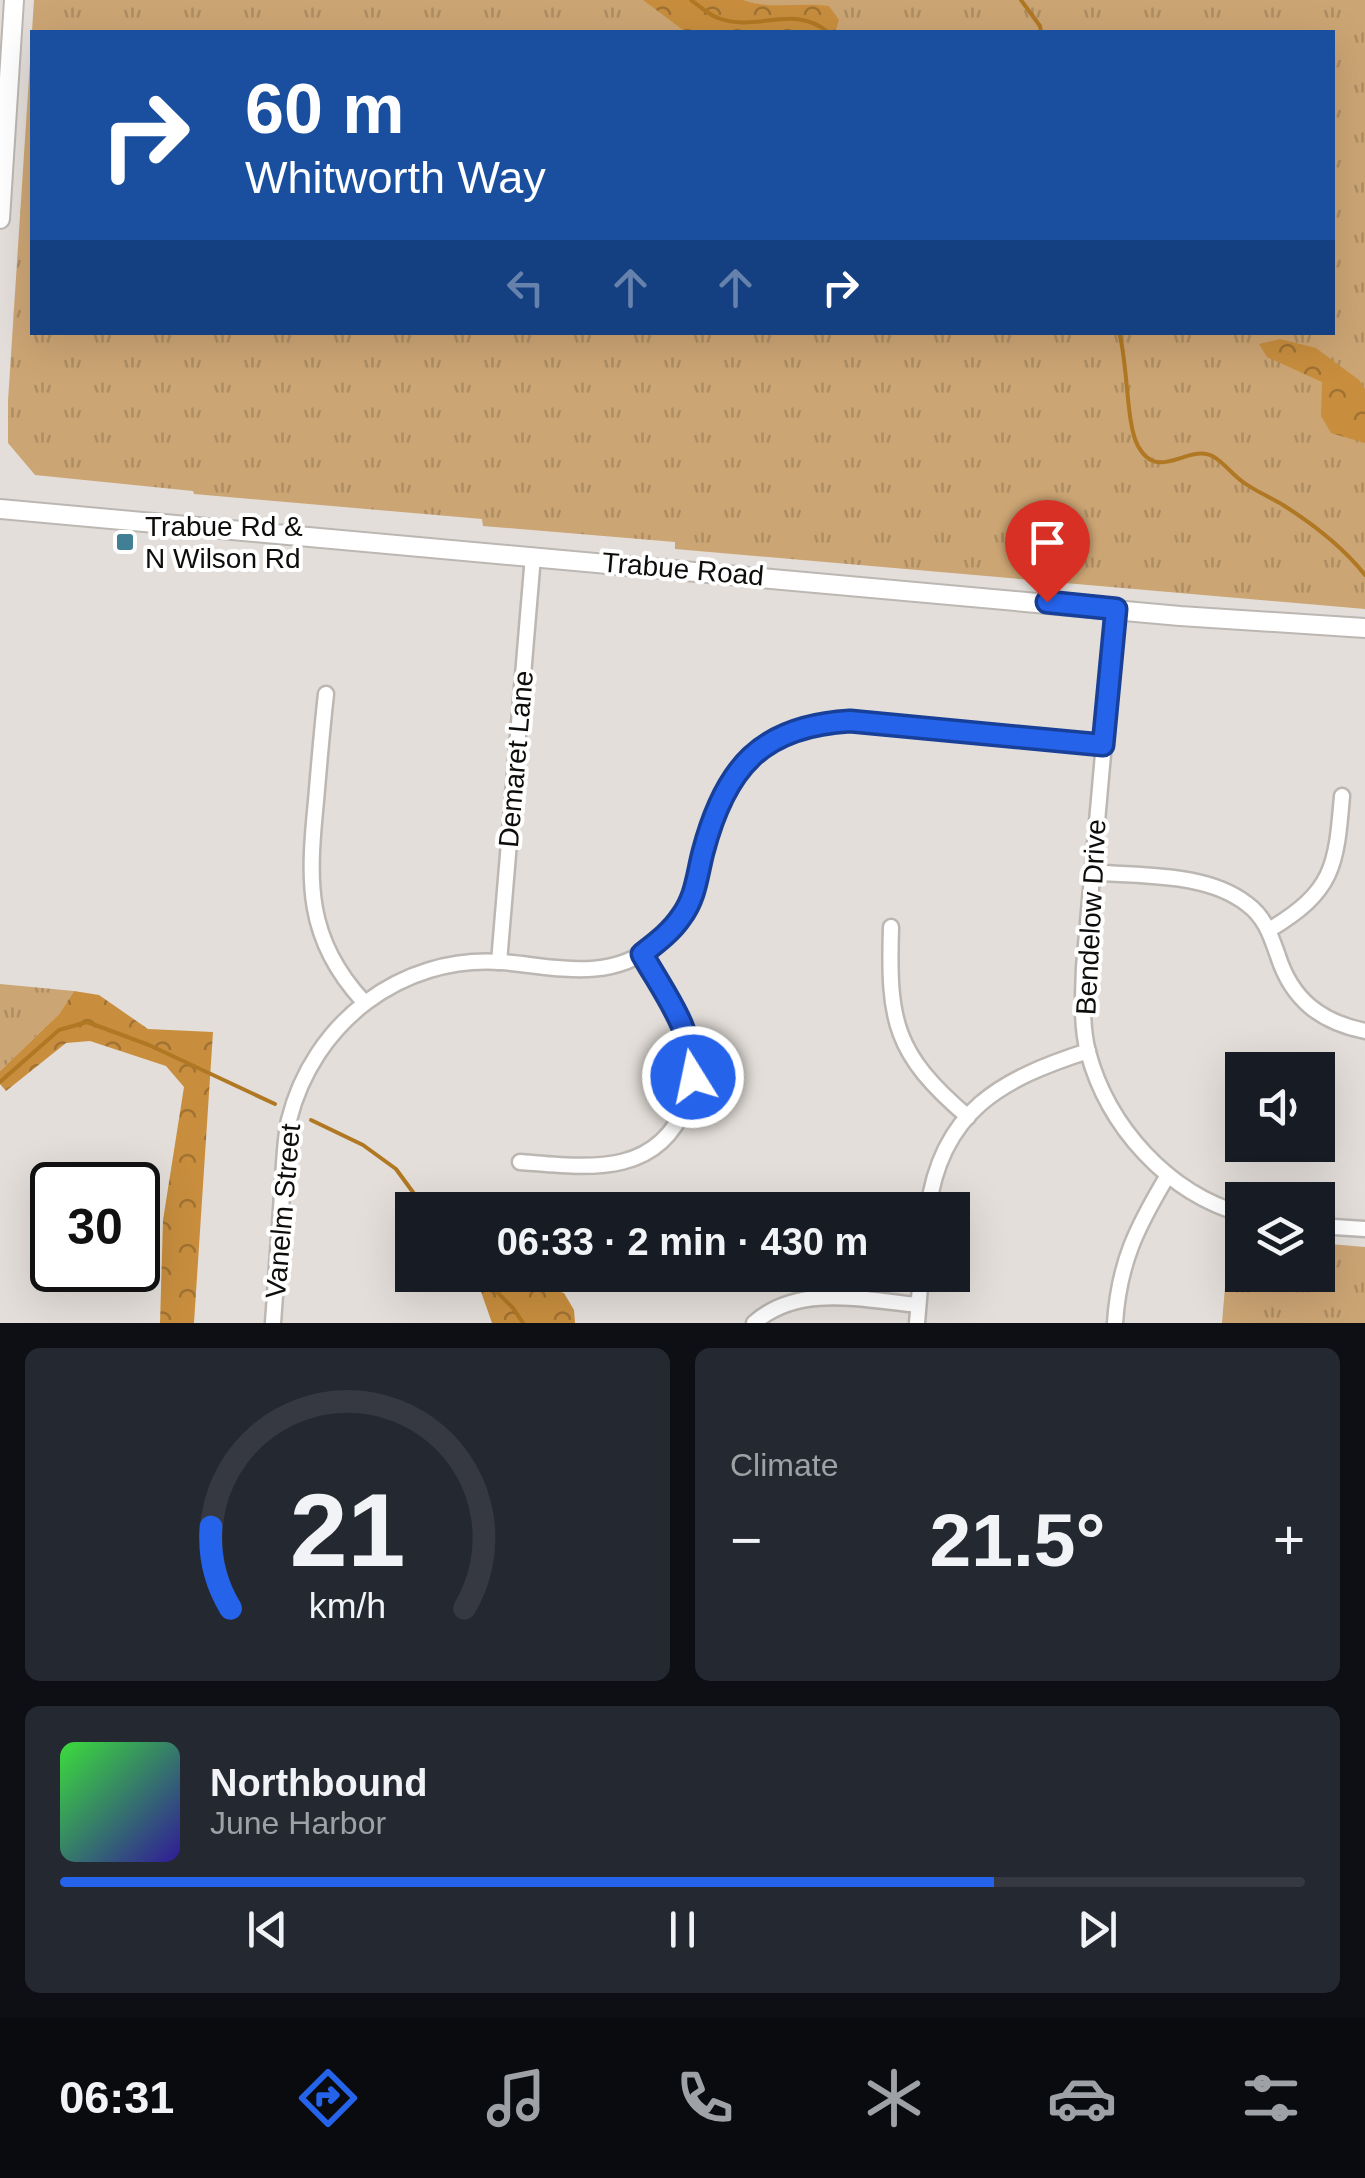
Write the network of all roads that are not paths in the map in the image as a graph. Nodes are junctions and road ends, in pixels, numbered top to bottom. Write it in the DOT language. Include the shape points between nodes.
graph roads {
  1 [pos="14,0"];
  2 [pos="0,219"];
  3 [pos="0,510"];
  4 [pos="533,556"];
  5 [pos="1116,609"];
  6 [pos="1365,628"];
  7 [pos="326,694"];
  8 [pos="1103,745"];
  9 [pos="1342,796"];
  10 [pos="1092,872"];
  11 [pos="891,927"];
  12 [pos="1269,930"];
  13 [pos="642,954"];
  14 [pos="499,962"];
  15 [pos="363,1001"];
  16 [pos="1365,1031"];
  17 [pos="1088,1051"];
  18 [pos="968,1116"];
  19 [pos="520,1162"];
  20 [pos="1168,1175"];
  21 [pos="930,1192"];
  22 [pos="1225,1207"];
  23 [pos="1335,1227"];
  24 [pos="1365,1229"];
  25 [pos="920,1292"];
  26 [pos="918,1305"];
  27 [pos="273,1323"];
  28 [pos="754,1323"];
  29 [pos="917,1323"];
  30 [pos="1114,1323"];
  1 -- 2 [label="main road"];
  3 -- 4 [label="main road, Trabue Road"];
  4 -- 5 [label="main road, Trabue Road"];
  4 -- 14 [label="street, Demaret Lane"];
  5 -- 6 [label="main road, Trabue Road"];
  5 -- 8 [label="street, Bendelow Drive"];
  7 -- 15 [label="street" via="311,894 330,957"];
  8 -- 10 [label="street, Bendelow Drive"];
  8 -- 13 [label="street" via="850,721 783,734 736,773 719,804 692,899 669,932"];
  9 -- 12 [label="street" via="1334,863 1324,886"];
  10 -- 12 [label="street" via="1214,886 1249,905"];
  10 -- 17 [label="street, Bendelow Drive" via="1083,995"];
  11 -- 18 [label="street" via="892,1011 899,1035 922,1075"];
  12 -- 16 [label="street" via="1300,999 1328,1020"];
  13 -- 14 [label="street" via="598,970"];
  13 -- 19 [label="street" via="684,1028 693,1064 677,1124 654,1148 624,1162"];
  14 -- 15 [label="street" via="428,970"];
  15 -- 27 [label="street, Vanelm Street" via="319,1052 290,1118"];
  17 -- 18 [label="street" via="1013,1079"];
  17 -- 20 [label="street, Bendelow Drive" via="1118,1120"];
  18 -- 21 [label="street"];
  20 -- 22 [label="street, Bendelow Drive"];
  20 -- 30 [label="street" via="1124,1258"];
  23 -- 24 [label="street"];
  25 -- 26 [label="street"];
  26 -- 28 [label="street" via="807,1297"];
  26 -- 29 [label="street"];
}
